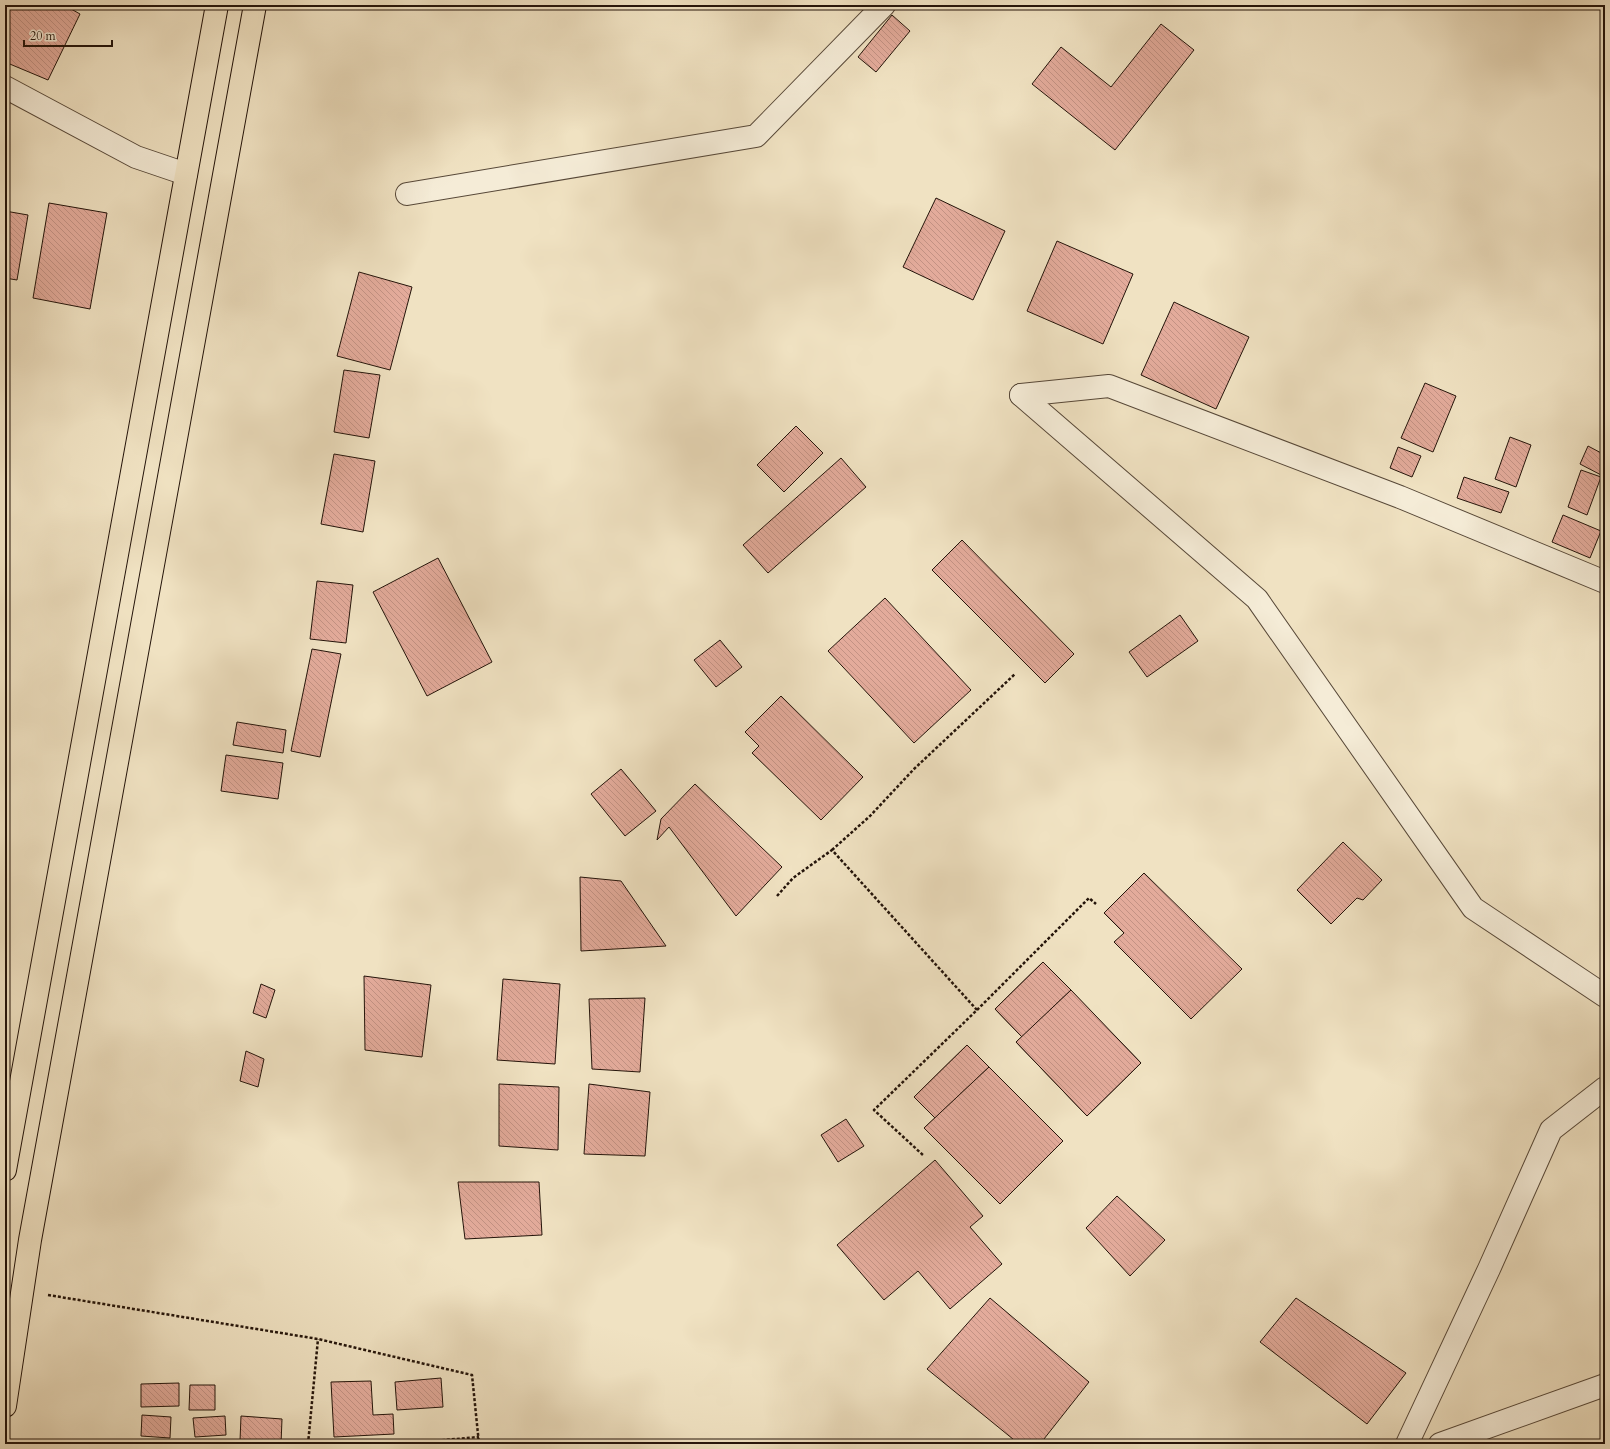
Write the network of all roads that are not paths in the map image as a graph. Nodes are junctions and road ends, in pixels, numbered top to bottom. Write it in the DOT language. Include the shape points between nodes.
graph roads {
  1 [pos="217,5"];
  2 [pos="255,5"];
  3 [pos="884,5"];
  4 [pos="5,87"];
  5 [pos="186,174"];
  6 [pos="407,194"];
  7 [pos="1605,582"];
  8 [pos="1605,996"];
  9 [pos="1605,1088"];
  10 [pos="5,1170"];
  11 [pos="1605,1385"];
  12 [pos="5,1406"];
  13 [pos="1407,1444"];
  14 [pos="1440,1444"];
  1 -- 5 [label="highway"];
  2 -- 12 [label="highway" via="21,1290"];
  3 -- 6 [label="street" via="756,136"];
  4 -- 5 [label="street" via="136,157"];
  5 -- 10 [label="highway"];
  7 -- 8 [label="street" via="1400,497 1108,386 1021,395 1257,599 1473,908"];
  9 -- 13 [label="street" via="1551,1130"];
  11 -- 14 [label="street"];
}
